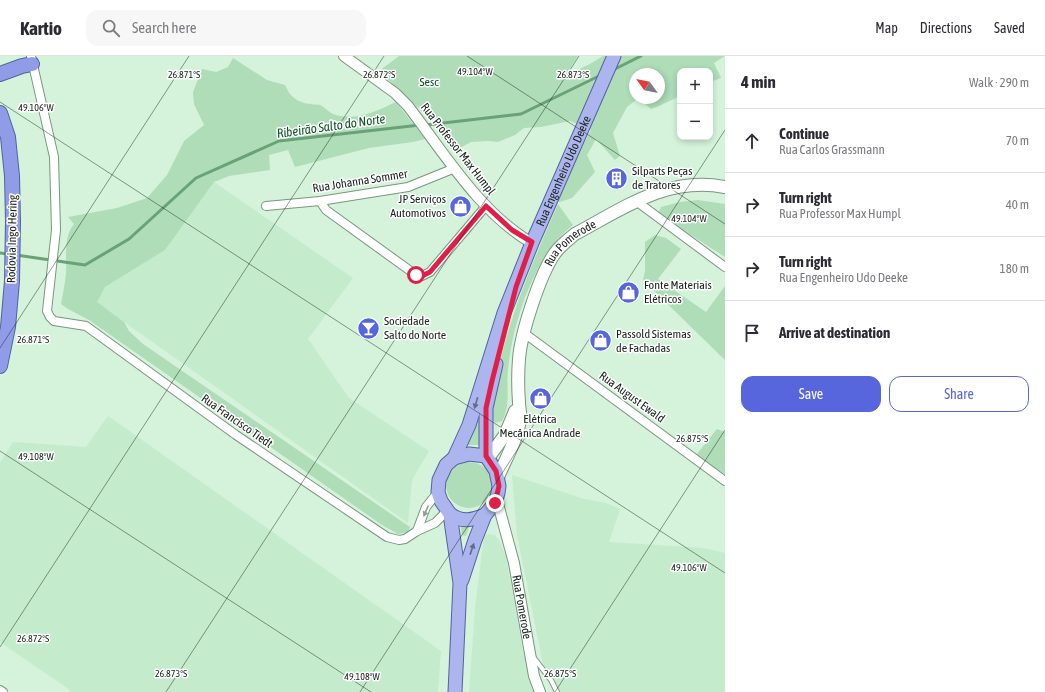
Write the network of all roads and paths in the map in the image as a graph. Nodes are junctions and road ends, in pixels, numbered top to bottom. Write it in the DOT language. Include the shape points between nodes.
graph roads {
  1 [pos="344,56"];
  2 [pos="614,56"];
  3 [pos="32,60"];
  4 [pos="0,74"];
  5 [pos="0,113"];
  6 [pos="455,168"];
  7 [pos="725,187"];
  8 [pos="320,201"];
  9 [pos="636,201"];
  10 [pos="266,206"];
  11 [pos="486,206"];
  12 [pos="532,242"];
  13 [pos="725,267"];
  14 [pos="516,287"];
  15 [pos="524,333"];
  16 [pos="0,366"];
  17 [pos="519,401"];
  18 [pos="487,457"];
  19 [pos="454,458"];
  20 [pos="498,477"];
  21 [pos="725,481"];
  22 [pos="438,492"];
  23 [pos="497,500"];
  24 [pos="449,513"];
  25 [pos="487,514"];
  26 [pos="504,522"];
  27 [pos="417,531"];
  28 [pos="460,583"];
  29 [pos="530,653"];
  30 [pos="0,690"];
  31 [pos="3,692"];
  32 [pos="456,692"];
  33 [pos="540,692"];
  34 [pos="557,692"];
  1 -- 6 [label="street, Rua Professor Max Humpl" via="395,93 408,106"];
  2 -- 12 [label="main road, Rua Engenheiro Udo Deeke"];
  3 -- 4 [label="highway"];
  3 -- 27 [label="street, Rua Francisco Tiedt" via="54,157 56,230 47,311 50,317 54,321 86,326 236,435 387,537 405,540"];
  5 -- 16 [label="highway, Rodovia Ingo Hering" via="8,137 13,221 8,327"];
  6 -- 8 [label="street, Rua Johanna Sommer" via="408,187"];
  6 -- 11 [label="street, Rua Professor Max Humpl"];
  7 -- 9 [label="main road, Rua Pomerode" via="698,184 671,188"];
  8 -- 10 [label="street, Rua Johanna Sommer"];
  8 -- 11 [label="street" via="326,210 416,275 422,276 430,272"];
  9 -- 13 [label="street"];
  9 -- 15 [label="main road, Rua Pomerode" via="575,234 555,253 534,299"];
  11 -- 12 [label="street, Rua Professor Max Humpl" via="512,230"];
  12 -- 14 [label="main road, Rua Engenheiro Udo Deeke"];
  14 -- 18 [label="main road, Rua Engenheiro Udo Deeke" via="486,408"];
  14 -- 19 [label="main road, Rua Engenheiro Udo Deeke, one-way" via="497,331 469,425"];
  15 -- 17 [label="main road, Rua Pomerode" via="519,359"];
  15 -- 21 [label="street, Rua August Ewald"];
  17 -- 18 [label="main road, Rua Pomerode" via="508,430"];
  17 -- 20 [label="main road, Rua Pomerode" via="518,429"];
  18 -- 19 [label="main road" via="469,454"];
  18 -- 20 [label="main road, Rua Engenheiro Udo Deeke"];
  19 -- 22 [label="main road, Rua Engenheiro Udo Deeke" via="441,473"];
  20 -- 23 [label="main road, Rua Engenheiro Udo Deeke"];
  22 -- 24 [label="main road"];
  22 -- 27 [label="street, one-way" via="426,508"];
  23 -- 25 [label="main road"];
  23 -- 26 [label="street, Rua Pomerode"];
  24 -- 25 [label="main road" via="460,520 473,520"];
  24 -- 27 [label="street, Rua Francisco Tiedt"];
  24 -- 28 [label="main road"];
  25 -- 26 [label="street" via="495,515"];
  28 -- 25 [label="main road, one-way"];
  26 -- 29 [label="street, Rua Pomerode"];
  28 -- 32 [label="main road"];
  29 -- 33 [label="street, Rua Pomerode"];
  29 -- 34 [label="lane"];
  30 -- 31 [label="street"];
}
